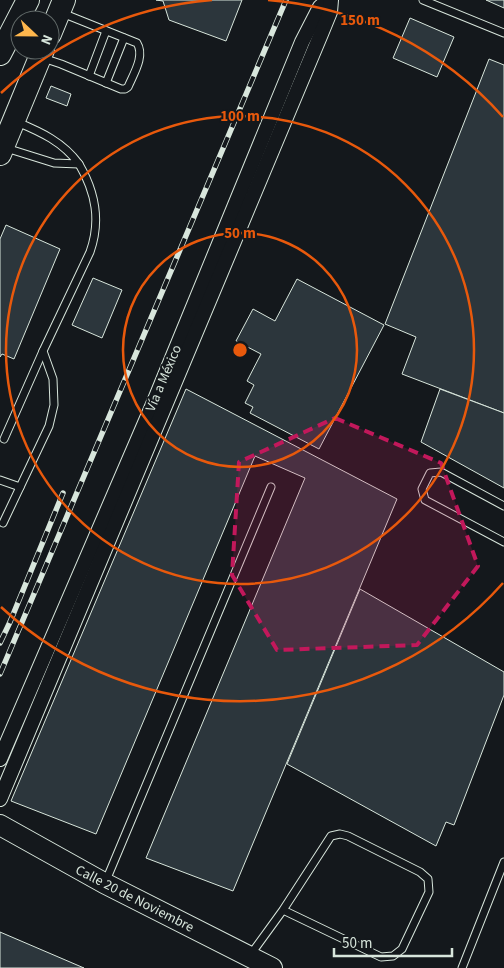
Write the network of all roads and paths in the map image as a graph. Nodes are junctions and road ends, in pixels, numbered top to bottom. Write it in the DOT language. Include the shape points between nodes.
graph roads {
  1 [pos="28,0"];
  2 [pos="330,0"];
  3 [pos="423,0"];
  4 [pos="62,6"];
  5 [pos="106,31"];
  6 [pos="504,33"];
  7 [pos="124,38"];
  8 [pos="0,54"];
  9 [pos="39,60"];
  10 [pos="55,60"];
  11 [pos="89,76"];
  12 [pos="106,83"];
  13 [pos="14,120"];
  14 [pos="1,150"];
  15 [pos="79,164"];
  16 [pos="43,351"];
  17 [pos="174,369"];
  18 [pos="4,439"];
  19 [pos="0,480"];
  20 [pos="20,487"];
  21 [pos="270,487"];
  22 [pos="504,506"];
  23 [pos="3,523"];
  24 [pos="504,542"];
  25 [pos="0,759"];
  26 [pos="0,799"];
  27 [pos="0,825"];
  28 [pos="504,862"];
  29 [pos="104,883"];
  30 [pos="283,910"];
  31 [pos="250,957"];
  32 [pos="272,968"];
  33 [pos="462,968"];
  1 -- 8 [label="main road"];
  2 -- 17 [label="street" via="330,12 321,34"];
  3 -- 6 [label="lane"];
  4 -- 5 [label="lane"];
  5 -- 7 [label="lane"];
  5 -- 11 [label="lane"];
  7 -- 12 [label="lane"];
  7 -- 12 [label="lane" via="137,43 141,49 140,58 125,89"];
  9 -- 13 [label="main road"];
  10 -- 11 [label="lane"];
  11 -- 12 [label="lane"];
  13 -- 14 [label="main road"];
  13 -- 15 [label="lane" via="52,138"];
  14 -- 15 [label="lane"];
  15 -- 16 [label="lane" via="94,198 96,236"];
  16 -- 18 [label="lane"];
  16 -- 20 [label="lane" via="53,379 54,405 49,426"];
  17 -- 25 [label="street, Vía a México"];
  17 -- 26 [label="street"];
  19 -- 20 [label="lane"];
  20 -- 23 [label="lane"];
  21 -- 29 [label="lane"];
  22 -- 24 [label="lane" via="441,472 430,473 422,490 425,500"];
  27 -- 29 [label="street, Calle 20 de Noviembre"];
  28 -- 33 [label="lane"];
  29 -- 31 [label="street, Calle 20 de Noviembre"];
  30 -- 30 [label="lane" via="330,836 348,836 428,879 430,892 402,949 393,956 381,957"];
  30 -- 31 [label="lane"];
  31 -- 32 [label="street, Calle 20 de Noviembre"];
}
